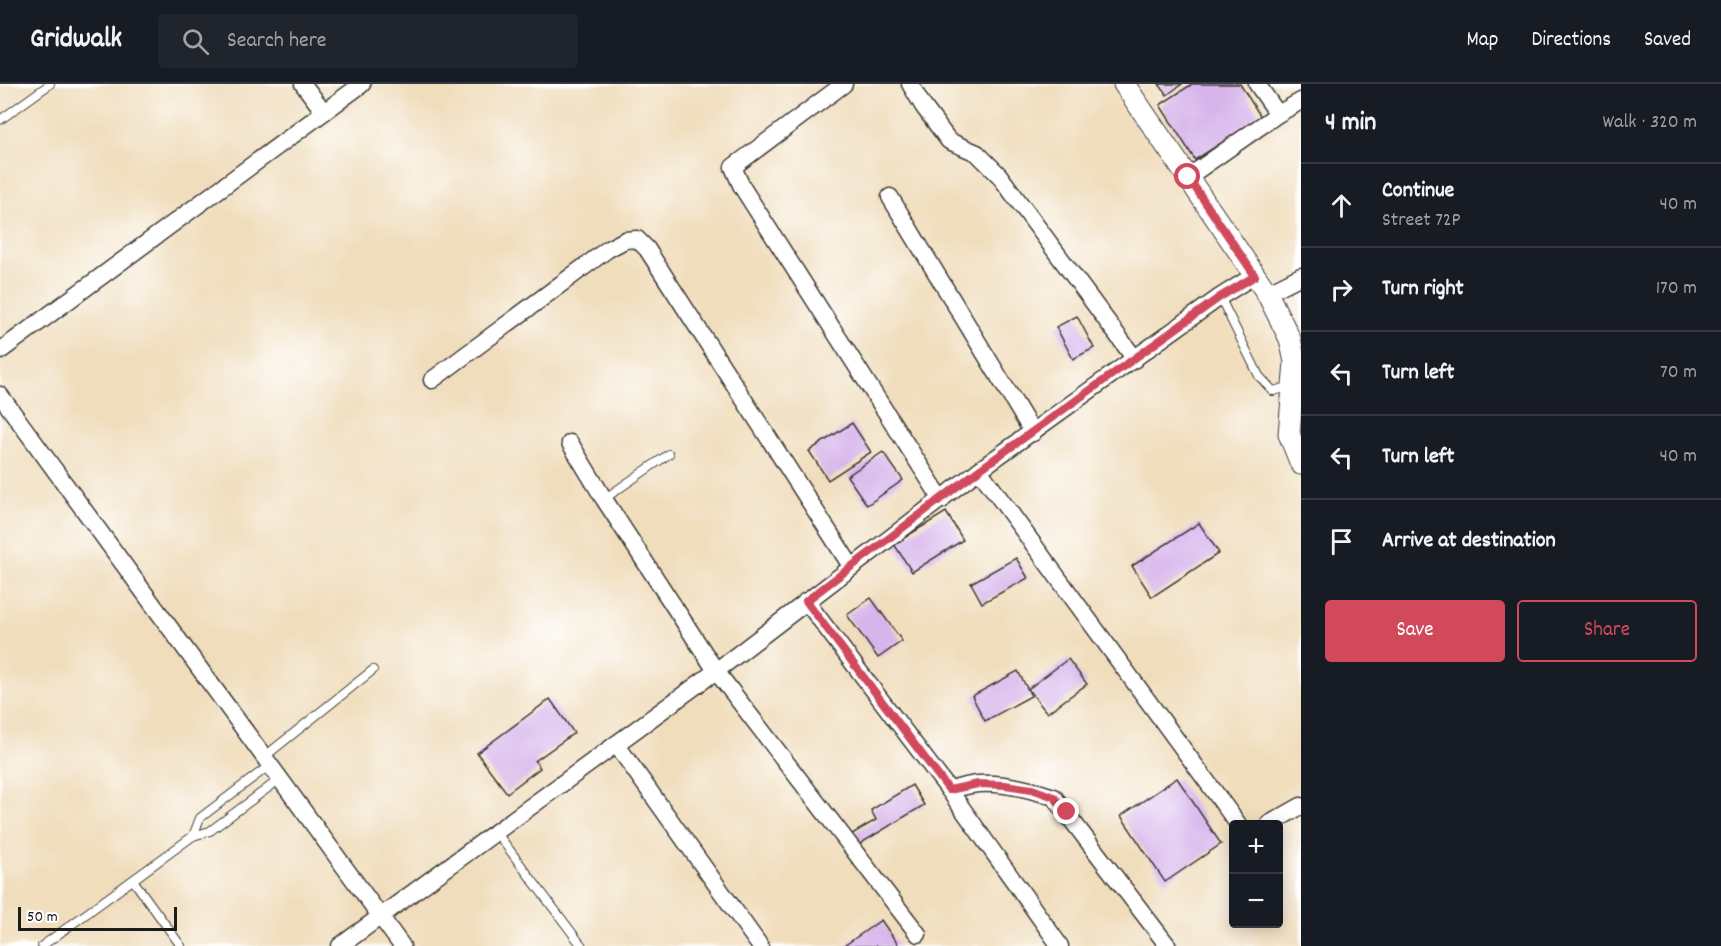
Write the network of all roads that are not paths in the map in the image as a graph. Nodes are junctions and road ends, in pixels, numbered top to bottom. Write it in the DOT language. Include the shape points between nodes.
graph roads {
  1 [pos="50,84"];
  2 [pos="303,84"];
  3 [pos="362,84"];
  4 [pos="844,84"];
  5 [pos="910,84"];
  6 [pos="1124,84"];
  7 [pos="1257,84"];
  8 [pos="1301,101"];
  9 [pos="324,112"];
  10 [pos="1278,114"];
  11 [pos="0,120"];
  12 [pos="1188,177"];
  13 [pos="890,197"];
  14 [pos="1255,276"];
  15 [pos="1301,276"];
  16 [pos="1267,293"];
  17 [pos="1220,297"];
  18 [pos="0,351"];
  19 [pos="1135,359"];
  20 [pos="1298,362"];
  21 [pos="432,380"];
  22 [pos="1294,386"];
  23 [pos="0,395"];
  24 [pos="1034,433"];
  25 [pos="570,443"];
  26 [pos="669,454"];
  27 [pos="1301,464"];
  28 [pos="979,470"];
  29 [pos="604,499"];
  30 [pos="942,500"];
  31 [pos="851,566"];
  32 [pos="806,601"];
  33 [pos="373,670"];
  34 [pos="716,671"];
  35 [pos="616,744"];
  36 [pos="267,761"];
  37 [pos="280,779"];
  38 [pos="949,790"];
  39 [pos="1301,806"];
  40 [pos="1234,820"];
  41 [pos="1277,820"];
  42 [pos="496,832"];
  43 [pos="193,836"];
  44 [pos="133,880"];
  45 [pos="380,916"];
  46 [pos="918,933"];
  47 [pos="42,946"];
  48 [pos="181,946"];
  49 [pos="340,946"];
  50 [pos="402,946"];
  51 [pos="582,946"];
  52 [pos="760,946"];
  53 [pos="1060,946"];
  54 [pos="1168,946"];
  1 -- 11 [label="lane"];
  2 -- 9 [label="street"];
  3 -- 9 [label="street"];
  4 -- 30 [label="street" via="733,167 742,187"];
  5 -- 19 [label="street" via="949,141 976,153 999,175"];
  6 -- 12 [label="street"];
  7 -- 10 [label="street"];
  8 -- 10 [label="street"];
  9 -- 18 [label="street"];
  10 -- 12 [label="street"];
  12 -- 14 [label="street"];
  13 -- 24 [label="street"];
  14 -- 16 [label="street"];
  14 -- 17 [label="street"];
  15 -- 16 [label="street"];
  16 -- 20 [label="street"];
  17 -- 19 [label="street"];
  17 -- 22 [label="lane" via="1267,386 1273,391"];
  19 -- 24 [label="street"];
  20 -- 22 [label="street"];
  21 -- 31 [label="street" via="608,249 637,239"];
  22 -- 27 [label="street" via="1289,434"];
  23 -- 36 [label="street"];
  24 -- 28 [label="street"];
  25 -- 29 [label="street"];
  26 -- 29 [label="lane"];
  28 -- 30 [label="street"];
  28 -- 40 [label="street"];
  29 -- 34 [label="street"];
  30 -- 31 [label="street"];
  31 -- 32 [label="street"];
  32 -- 34 [label="street"];
  32 -- 38 [label="street"];
  33 -- 36 [label="lane"];
  34 -- 35 [label="street"];
  34 -- 46 [label="street"];
  35 -- 42 [label="street"];
  35 -- 52 [label="street"];
  36 -- 37 [label="street"];
  36 -- 43 [label="lane" via="200,818"];
  37 -- 43 [label="lane" via="210,831"];
  37 -- 45 [label="street"];
  38 -- 53 [label="street"];
  38 -- 54 [label="street" via="978,784 1005,785 1054,797"];
  39 -- 41 [label="street"];
  42 -- 45 [label="street"];
  42 -- 51 [label="lane"];
  43 -- 44 [label="lane"];
  44 -- 47 [label="lane"];
  44 -- 48 [label="lane"];
  45 -- 49 [label="street"];
  45 -- 50 [label="street"];
}
